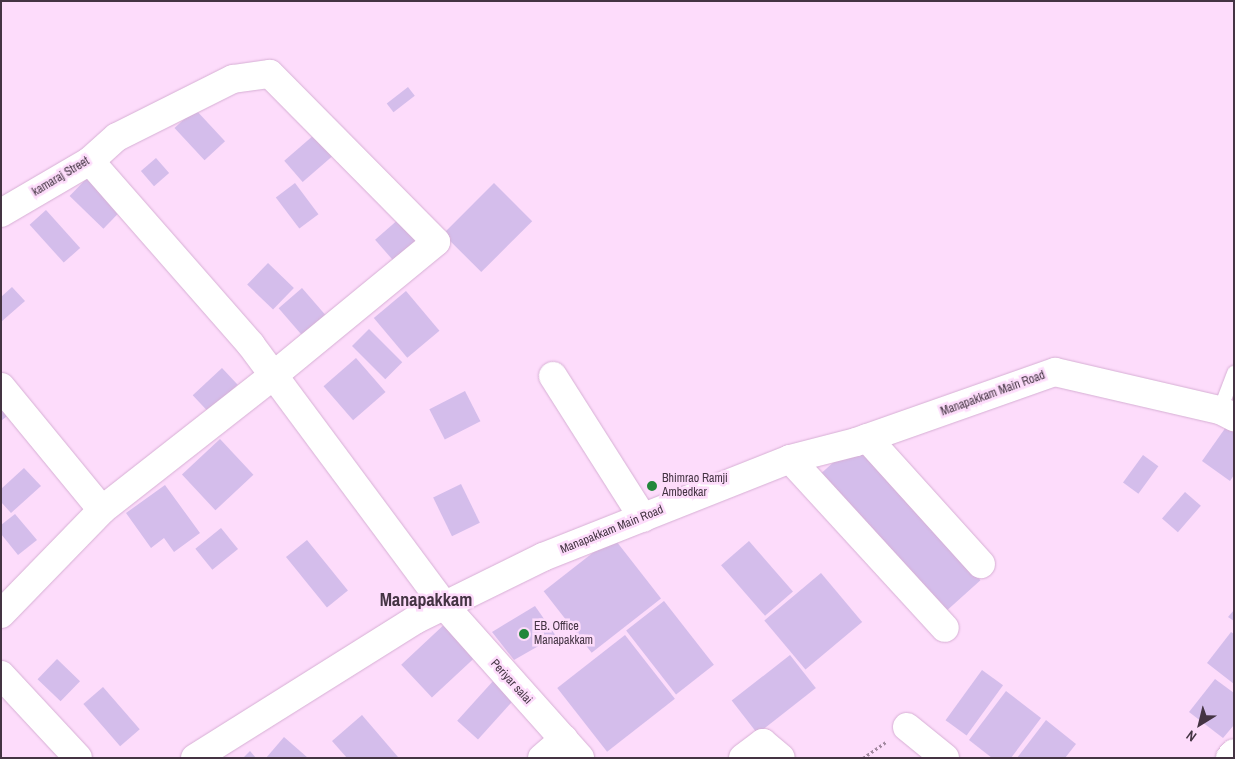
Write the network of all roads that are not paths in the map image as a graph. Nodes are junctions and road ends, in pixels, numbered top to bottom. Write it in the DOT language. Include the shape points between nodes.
graph roads {
  1 [pos="90,161"];
  2 [pos="1,213"];
  3 [pos="1234,373"];
  4 [pos="274,375"];
  5 [pos="553,376"];
  6 [pos="1,386"];
  7 [pos="1227,414"];
  8 [pos="868,438"];
  9 [pos="790,459"];
  10 [pos="102,510"];
  11 [pos="643,518"];
  12 [pos="981,564"];
  13 [pos="444,604"];
  14 [pos="1,614"];
  15 [pos="945,628"];
  16 [pos="1,675"];
  17 [pos="907,727"];
  18 [pos="572,749"];
  19 [pos="1234,753"];
  20 [pos="78,758"];
  21 [pos="195,758"];
  22 [pos="542,758"];
  23 [pos="945,758"];
  24 [pos="1230,758"];
  1 -- 2 [label="street, kamaraj Street"];
  1 -- 4 [label="street, Periyar salai"];
  1 -- 4 [label="street, kamaraj Street" via="117,137 233,79 270,74 436,242"];
  3 -- 7 [label="lane"];
  4 -- 10 [label="street"];
  4 -- 13 [label="street, Periyar salai"];
  5 -- 11 [label="street"];
  6 -- 10 [label="street"];
  7 -- 8 [label="street, Manapakkam Main Road" via="1055,372"];
  8 -- 9 [label="street, Manapakkam Main Road"];
  8 -- 12 [label="street"];
  9 -- 11 [label="street, Manapakkam Main Road"];
  9 -- 15 [label="street"];
  10 -- 14 [label="street"];
  11 -- 13 [label="street, Manapakkam Main Road" via="543,557"];
  13 -- 18 [label="street, Periyar salai"];
  13 -- 21 [label="street, Manapakkam Main Road" via="379,641"];
  16 -- 20 [label="street"];
  17 -- 23 [label="street"];
  18 -- 22 [label="street"];
  19 -- 24 [label="street"];
}
